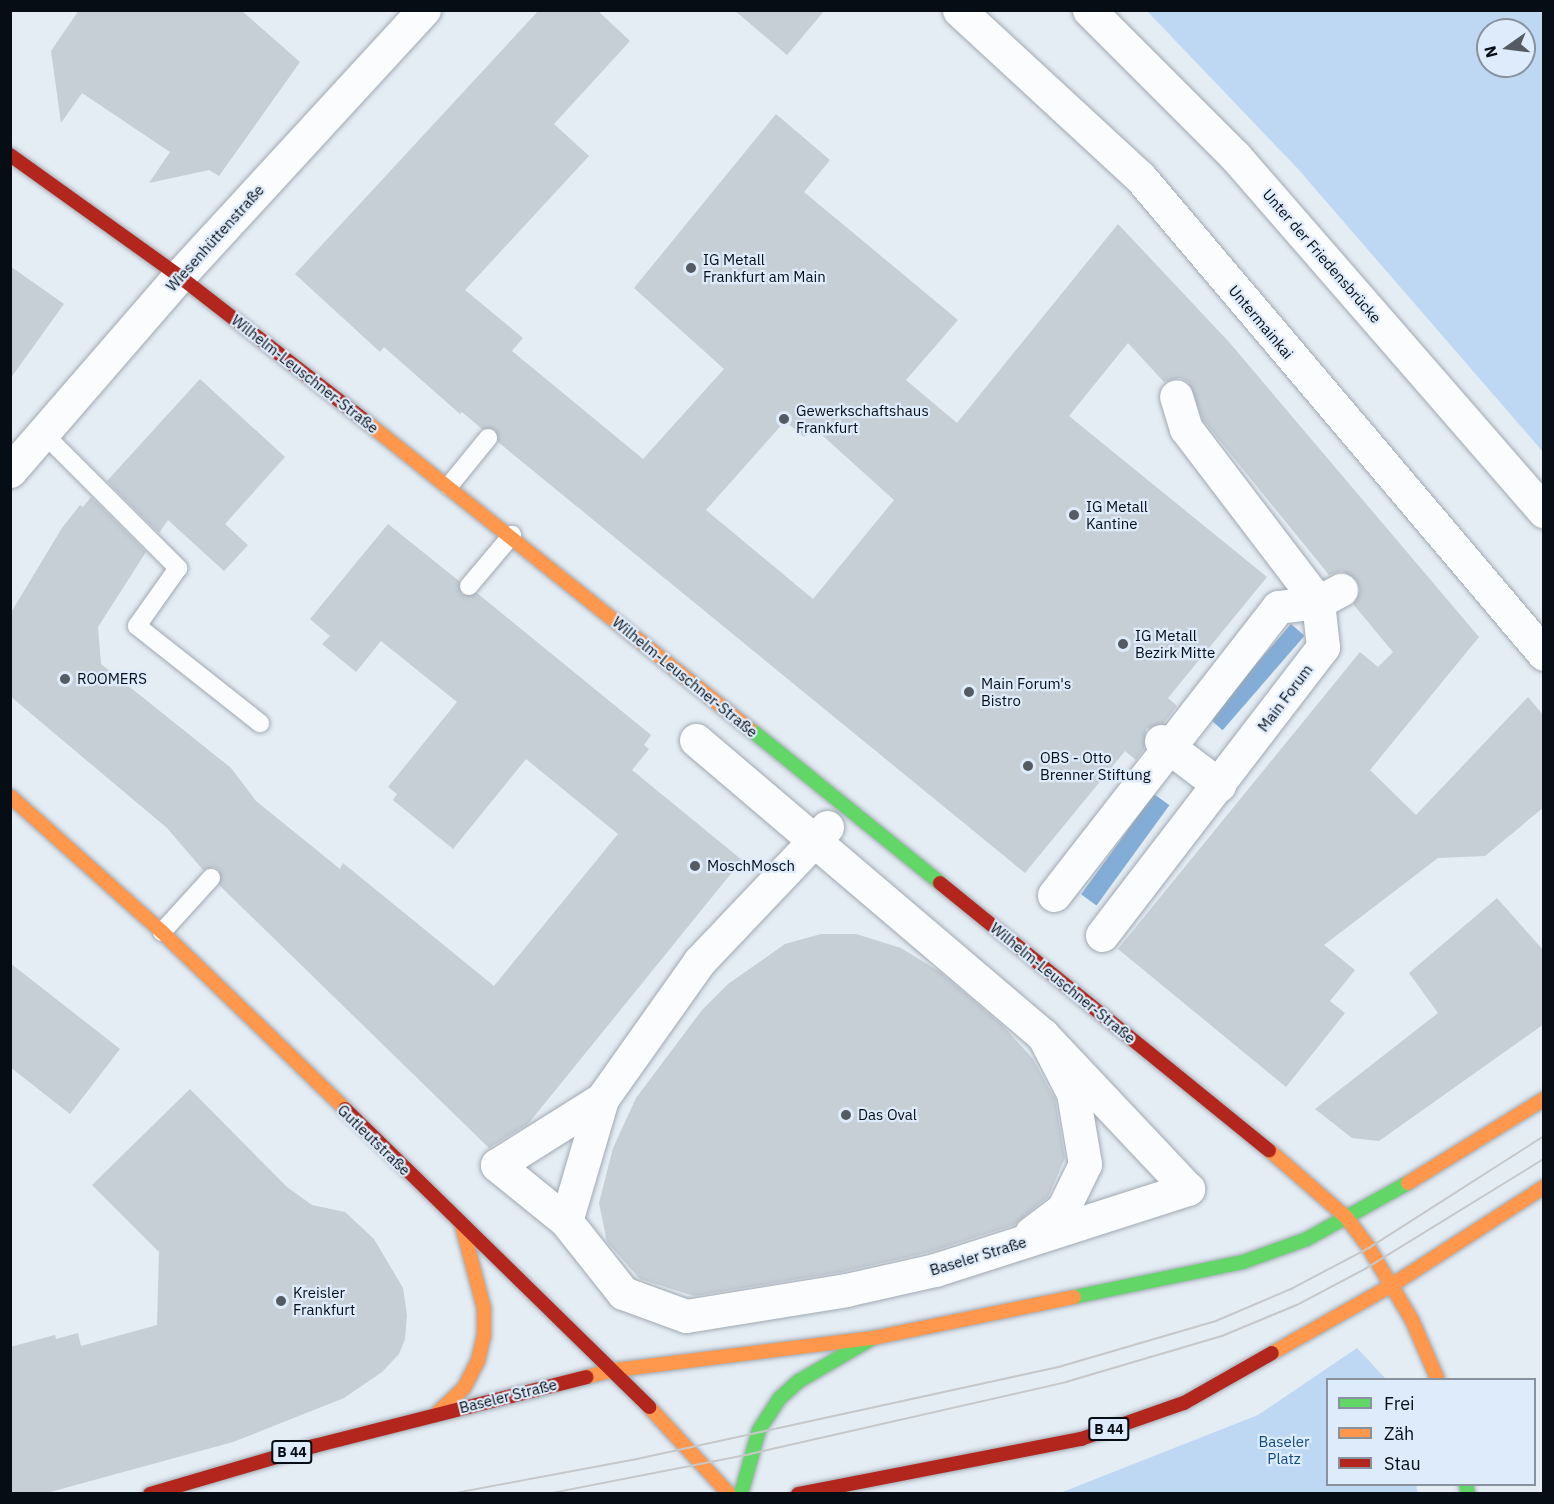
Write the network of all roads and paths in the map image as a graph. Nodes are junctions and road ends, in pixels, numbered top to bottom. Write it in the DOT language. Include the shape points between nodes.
graph roads {
  1 [pos="424,10"];
  2 [pos="959,10"];
  3 [pos="1089,10"];
  4 [pos="10,155"];
  5 [pos="179,276"];
  6 [pos="1176,396"];
  7 [pos="44,434"];
  8 [pos="488,438"];
  9 [pos="10,471"];
  10 [pos="448,486"];
  11 [pos="1544,512"];
  12 [pos="512,535"];
  13 [pos="1282,558"];
  14 [pos="469,586"];
  15 [pos="1329,596"];
  16 [pos="1278,607"];
  17 [pos="1544,654"];
  18 [pos="260,723"];
  19 [pos="696,740"];
  20 [pos="1165,745"];
  21 [pos="1219,785"];
  22 [pos="10,796"];
  23 [pos="820,834"];
  24 [pos="212,878"];
  25 [pos="1054,895"];
  26 [pos="162,932"];
  27 [pos="1102,935"];
  28 [pos="1043,1035"];
  29 [pos="602,1099"];
  30 [pos="1544,1099"];
  31 [pos="1544,1186"];
  32 [pos="1346,1217"];
  33 [pos="462,1226"];
  34 [pos="561,1233"];
  35 [pos="1015,1245"];
  36 [pos="1392,1285"];
  37 [pos="873,1338"];
  38 [pos="615,1370"];
  39 [pos="1437,1378"];
  40 [pos="436,1414"];
  41 [pos="150,1494"];
  42 [pos="729,1494"];
  43 [pos="741,1494"];
  44 [pos="798,1494"];
  1 -- 5 [label="street, Wiesenhüttenstraße"];
  2 -- 17 [label="street, Untermainkai" via="1140,177"];
  3 -- 11 [label="street, Unter der Friedensbrücke" via="1235,156"];
  4 -- 5 [label="main road, Wilhelm-Leuschner-Straße"];
  5 -- 7 [label="street, Wiesenhüttenstraße"];
  5 -- 10 [label="main road, Wilhelm-Leuschner-Straße"];
  6 -- 13 [label="street" via="1186,429"];
  7 -- 9 [label="street, Wiesenhüttenstraße"];
  7 -- 18 [label="lane" via="178,568 137,626"];
  8 -- 10 [label="lane"];
  10 -- 12 [label="main road, Wilhelm-Leuschner-Straße"];
  12 -- 14 [label="lane"];
  12 -- 32 [label="main road, Wilhelm-Leuschner-Straße"];
  13 -- 15 [label="street"];
  13 -- 16 [label="street"];
  15 -- 16 [label="street"];
  15 -- 21 [label="street, Main Forum" via="1323,647"];
  16 -- 20 [label="street"];
  19 -- 23 [label="street"];
  20 -- 21 [label="street"];
  20 -- 25 [label="street"];
  21 -- 27 [label="street, Main Forum"];
  22 -- 26 [label="main road, Gutleutstraße"];
  23 -- 28 [label="street"];
  23 -- 29 [label="street" via="699,962"];
  24 -- 26 [label="lane"];
  26 -- 33 [label="main road, Gutleutstraße"];
  28 -- 35 [label="street" via="1073,1093 1085,1164 1063,1209"];
  28 -- 35 [label="street, Baseler Straße" via="1188,1189"];
  29 -- 34 [label="street"];
  29 -- 34 [label="street" via="497,1165"];
  30 -- 32 [label="main road, B 44"];
  31 -- 36 [label="main road, B 44"];
  32 -- 36 [label="main road"];
  32 -- 37 [label="main road, B 44" via="1308,1239 1243,1262"];
  33 -- 38 [label="main road, Gutleutstraße"];
  33 -- 40 [label="main road" via="484,1308 484,1335 478,1361 464,1388"];
  34 -- 35 [label="street, Baseler Straße" via="616,1295 686,1316 846,1290 935,1270"];
  36 -- 39 [label="main road"];
  36 -- 44 [label="main road, B 44" via="1184,1403 1133,1421 1081,1439"];
  37 -- 38 [label="main road, Baseler Straße / B 44"];
  37 -- 43 [label="main road, B 44" via="799,1381 780,1398 759,1430"];
  38 -- 40 [label="main road, Baseler Straße / B 44"];
  38 -- 42 [label="main road, Gutleutstraße"];
  40 -- 41 [label="main road, Baseler Straße / B 44"];
}
